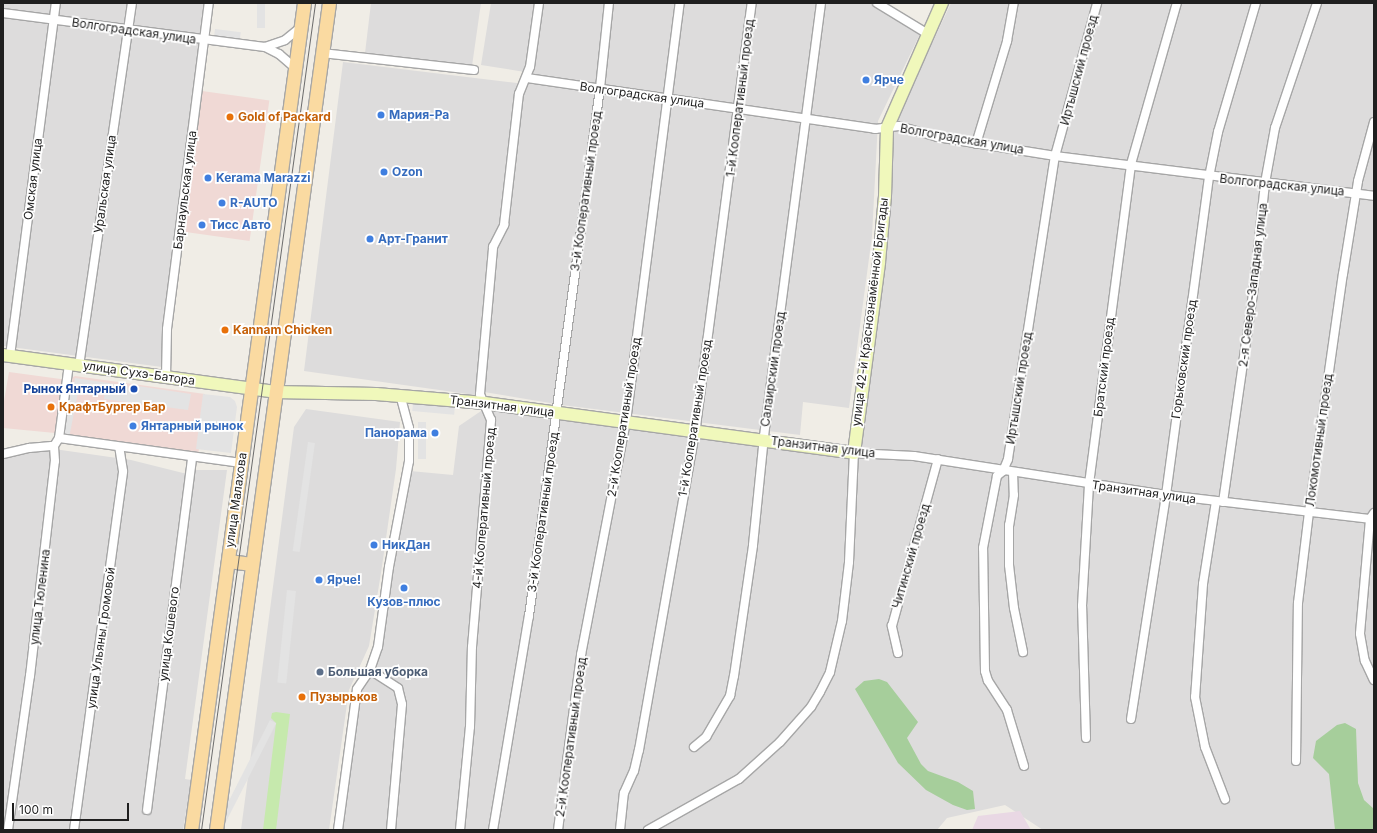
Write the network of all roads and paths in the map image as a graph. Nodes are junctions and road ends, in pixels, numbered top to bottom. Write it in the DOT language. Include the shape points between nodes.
graph roads {
  1 [pos="56,3"];
  2 [pos="132,3"];
  3 [pos="209,3"];
  4 [pos="304,3"];
  5 [pos="329,3"];
  6 [pos="539,3"];
  7 [pos="609,3"];
  8 [pos="680,3"];
  9 [pos="752,3"];
  10 [pos="821,3"];
  11 [pos="877,3"];
  12 [pos="942,3"];
  13 [pos="1014,3"];
  14 [pos="1097,3"];
  15 [pos="1177,3"];
  16 [pos="1256,3"];
  17 [pos="1317,3"];
  18 [pos="3,13"];
  19 [pos="54,20"];
  20 [pos="300,28"];
  21 [pos="127,31"];
  22 [pos="928,34"];
  23 [pos="204,41"];
  24 [pos="265,47"];
  25 [pos="322,53"];
  26 [pos="295,68"];
  27 [pos="474,70"];
  28 [pos="527,78"];
  29 [pos="600,88"];
  30 [pos="668,100"];
  31 [pos="739,108"];
  32 [pos="806,119"];
  33 [pos="1374,122"];
  34 [pos="887,128"];
  35 [pos="976,144"];
  36 [pos="1055,156"];
  37 [pos="1131,164"];
  38 [pos="1209,177"];
  39 [pos="1265,183"];
  40 [pos="1356,193"];
  41 [pos="1374,196"];
  42 [pos="6,356"];
  43 [pos="74,365"];
  44 [pos="166,377"];
  45 [pos="252,389"];
  46 [pos="275,392"];
  47 [pos="400,395"];
  48 [pos="485,403"];
  49 [pos="557,412"];
  50 [pos="626,422"];
  51 [pos="694,431"];
  52 [pos="60,438"];
  53 [pos="764,440"];
  54 [pos="54,446"];
  55 [pos="119,447"];
  56 [pos="854,453"];
  57 [pos="3,454"];
  58 [pos="192,457"];
  59 [pos="938,459"];
  60 [pos="241,463"];
  61 [pos="1003,471"];
  62 [pos="1013,472"];
  63 [pos="1089,484"];
  64 [pos="1166,495"];
  65 [pos="1219,502"];
  66 [pos="1308,512"];
  67 [pos="1372,516"];
  68 [pos="228,561"];
  69 [pos="252,564"];
  70 [pos="1023,652"];
  71 [pos="898,653"];
  72 [pos="370,670"];
  73 [pos="1374,680"];
  74 [pos="1131,719"];
  75 [pos="1086,738"];
  76 [pos="694,747"];
  77 [pos="1296,761"];
  78 [pos="1024,766"];
  79 [pos="1225,799"];
  80 [pos="147,810"];
  81 [pos="8,830"];
  82 [pos="74,830"];
  83 [pos="191,830"];
  84 [pos="216,830"];
  85 [pos="338,830"];
  86 [pos="391,830"];
  87 [pos="460,830"];
  88 [pos="493,830"];
  89 [pos="558,830"];
  90 [pos="620,830"];
  91 [pos="648,830"];
  1 -- 19 [label="street, Омская улица"];
  2 -- 21 [label="street, Уральская улица"];
  3 -- 23 [label="street, Барнаульская улица"];
  4 -- 20 [label="main road, улица Малахова"];
  5 -- 25 [label="main road, улица Малахова"];
  6 -- 28 [label="street, 4-й Кооперативный проезд"];
  7 -- 29 [label="street, 3-й Кооперативный проезд"];
  8 -- 30 [label="street, 2-й Кооперативный проезд"];
  9 -- 31 [label="street, 1-й Кооперативный проезд"];
  10 -- 32 [label="street, Салаирский проезд"];
  11 -- 22 [label="street"];
  12 -- 22 [label="street, улица 42-й Краснознамённой Бригады"];
  13 -- 35 [label="street" via="1007,41"];
  14 -- 36 [label="street, Иртышский проезд"];
  15 -- 37 [label="street, Братский проезд"];
  16 -- 38 [label="street, Горьковский проезд" via="1218,132"];
  17 -- 39 [label="street, 2-я Северо-Западная улица" via="1275,128"];
  18 -- 19 [label="street, Волгоградская улица"];
  19 -- 21 [label="street, Волгоградская улица"];
  19 -- 42 [label="street, Омская улица"];
  20 -- 24 [label="street, Волгоградская улица" via="285,40"];
  20 -- 26 [label="main road, улица Малахова"];
  21 -- 23 [label="street, Волгоградская улица"];
  21 -- 43 [label="street, Уральская улица"];
  22 -- 34 [label="street, улица 42-й Краснознамённой Бригады"];
  23 -- 24 [label="street, Волгоградская улица"];
  23 -- 44 [label="street, Барнаульская улица" via="167,329"];
  24 -- 26 [label="street, Волгоградская улица" via="279,54"];
  25 -- 27 [label="street"];
  25 -- 46 [label="main road, улица Малахова"];
  26 -- 45 [label="main road, улица Малахова"];
  28 -- 29 [label="street, Волгоградская улица"];
  28 -- 48 [label="street, 4-й Кооперативный проезд" via="519,94 504,225 492,247 480,394"];
  29 -- 30 [label="street, Волгоградская улица"];
  29 -- 49 [label="street, 3-й Кооперативный проезд"];
  30 -- 31 [label="street, Волгоградская улица"];
  30 -- 50 [label="street, 2-й Кооперативный проезд"];
  31 -- 32 [label="street, Волгоградская улица"];
  31 -- 51 [label="street, 1-й Кооперативный проезд"];
  32 -- 34 [label="street, Волгоградская улица" via="875,129"];
  32 -- 53 [label="street, Салаирский проезд"];
  33 -- 40 [label="street, Локомотивный проезд"];
  34 -- 35 [label="street, Волгоградская улица" via="899,126 924,135"];
  34 -- 56 [label="street, улица 42-й Краснознамённой Бригады" via="885,196 879,262"];
  35 -- 36 [label="street, Волгоградская улица"];
  36 -- 37 [label="street, Волгоградская улица"];
  36 -- 61 [label="street, Иртышский проезд" via="1008,458"];
  37 -- 38 [label="street, Волгоградская улица"];
  37 -- 63 [label="street, Братский проезд"];
  38 -- 39 [label="street, Волгоградская улица"];
  38 -- 64 [label="street, Горьковский проезд"];
  39 -- 40 [label="street, Волгоградская улица"];
  39 -- 65 [label="street, 2-я Северо-Западная улица" via="1253,294"];
  40 -- 41 [label="street, Волгоградская улица"];
  40 -- 66 [label="street, Локомотивный проезд"];
  42 -- 43 [label="street, улица Сухэ-Батора"];
  43 -- 44 [label="street, улица Сухэ-Батора"];
  43 -- 52 [label="street"];
  44 -- 45 [label="street, улица Сухэ-Батора"];
  45 -- 46 [label="street, улица Сухэ-Батора"];
  45 -- 60 [label="main road, улица Малахова"];
  46 -- 47 [label="street, Транзитная улица"];
  46 -- 69 [label="main road, улица Малахова"];
  47 -- 48 [label="street, Транзитная улица"];
  47 -- 72 [label="street" via="409,428 409,461 389,567 378,647"];
  48 -- 49 [label="street, Транзитная улица"];
  48 -- 87 [label="street, 4-й Кооперативный проезд" via="491,420 472,647 470,728"];
  49 -- 50 [label="street, Транзитная улица"];
  49 -- 88 [label="street, 3-й Кооперативный проезд" via="529,616"];
  50 -- 51 [label="street, Транзитная улица"];
  50 -- 89 [label="street, 2-й Кооперативный проезд" via="581,655"];
  51 -- 53 [label="street, Транзитная улица"];
  51 -- 90 [label="street, 1-й Кооперативный проезд" via="639,750 634,771 624,794"];
  52 -- 54 [label="street"];
  52 -- 55 [label="street"];
  53 -- 56 [label="street, Транзитная улица"];
  53 -- 76 [label="street, Салаирский проезд" via="753,545 730,696 706,737"];
  54 -- 57 [label="street"];
  54 -- 81 [label="street, улица Тюленина" via="55,461 30,676"];
  55 -- 58 [label="street"];
  55 -- 82 [label="street, улица Ульяны Громовой" via="124,471"];
  56 -- 59 [label="street, Транзитная улица"];
  56 -- 91 [label="street, улица 42-й Краснознамённой Бригады" via="849,562 842,621 830,672 820,692 811,707 780,742 739,779 676,817"];
  58 -- 60 [label="street"];
  58 -- 80 [label="street, улица Кошевого"];
  59 -- 61 [label="street, Транзитная улица"];
  59 -- 71 [label="street, Читинский проезд" via="892,626"];
  60 -- 68 [label="main road, улица Малахова"];
  61 -- 62 [label="street, Транзитная улица"];
  61 -- 78 [label="street, Иртышский проезд" via="997,476 983,548 985,672 1007,710"];
  62 -- 63 [label="street, Транзитная улица"];
  62 -- 70 [label="street" via="1009,565"];
  63 -- 64 [label="street, Транзитная улица"];
  63 -- 75 [label="street, Братский проезд" via="1082,606"];
  64 -- 65 [label="street, Транзитная улица"];
  64 -- 74 [label="street, Горьковский проезд"];
  65 -- 66 [label="street, Транзитная улица"];
  65 -- 79 [label="street, 2-я Северо-Западная улица" via="1203,584 1195,697 1205,747"];
  66 -- 67 [label="street, Транзитная улица"];
  66 -- 77 [label="street, Локомотивный проезд" via="1298,603"];
  67 -- 73 [label="street" via="1360,634 1364,661"];
  68 -- 69 [label="main road"];
  68 -- 83 [label="main road, улица Малахова"];
  69 -- 84 [label="main road, улица Малахова"];
  72 -- 85 [label="street" via="356,695"];
  72 -- 86 [label="street" via="398,688 402,704"];
}
